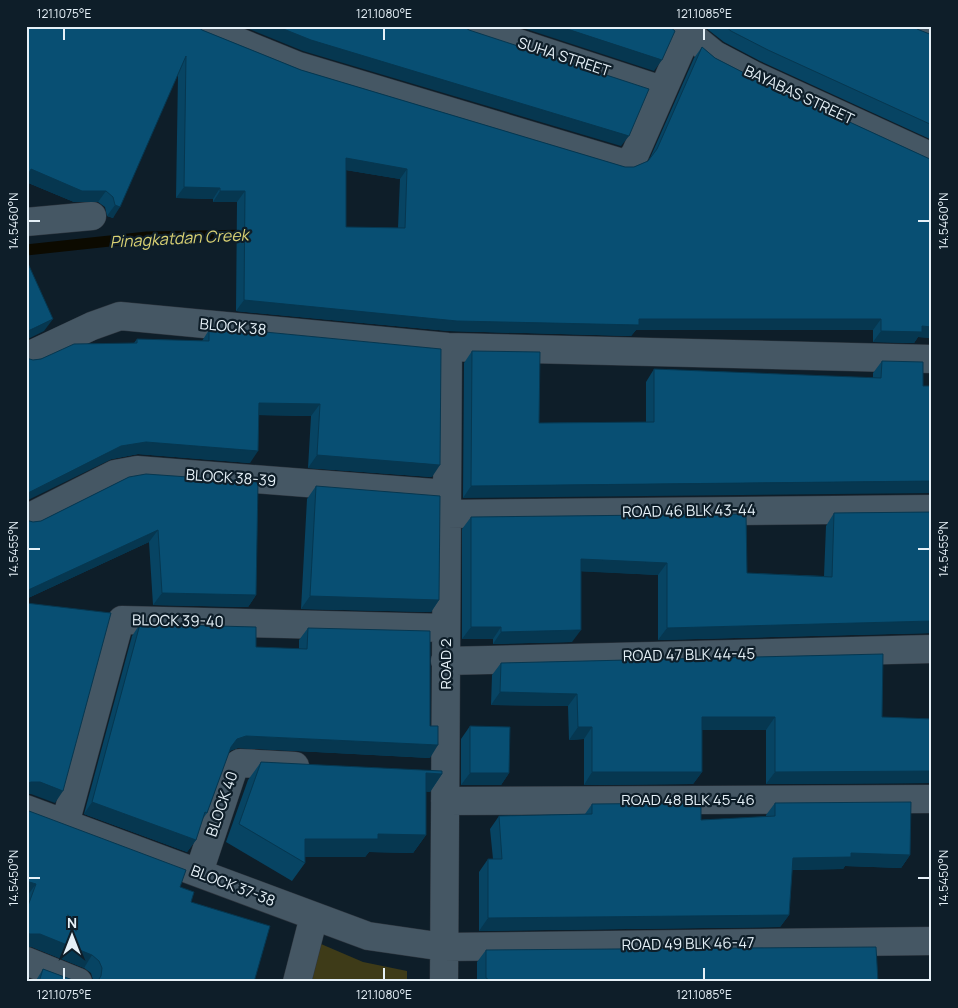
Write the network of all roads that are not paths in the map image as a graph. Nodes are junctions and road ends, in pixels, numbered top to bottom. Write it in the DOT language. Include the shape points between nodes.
graph roads {
  1 [pos="200,26"];
  2 [pos="466,26"];
  3 [pos="917,26"];
  4 [pos="683,29"];
  5 [pos="932,34"];
  6 [pos="662,90"];
  7 [pos="932,158"];
  8 [pos="92,216"];
  9 [pos="26,222"];
  10 [pos="448,347"];
  11 [pos="26,357"];
  12 [pos="932,358"];
  13 [pos="447,504"];
  14 [pos="932,509"];
  15 [pos="26,519"];
  16 [pos="446,628"];
  17 [pos="932,649"];
  18 [pos="445,661"];
  19 [pos="318,767"];
  20 [pos="416,772"];
  21 [pos="445,774"];
  22 [pos="932,799"];
  23 [pos="445,801"];
  24 [pos="26,809"];
  25 [pos="65,824"];
  26 [pos="198,872"];
  27 [pos="314,916"];
  28 [pos="932,941"];
  29 [pos="444,947"];
  30 [pos="26,961"];
  31 [pos="78,982"];
  32 [pos="297,982"];
  33 [pos="444,982"];
  1 -- 6 [label="street" via="298,66 622,163 635,154"];
  2 -- 6 [label="street, SUHA STREET"];
  3 -- 5 [label="street"];
  4 -- 6 [label="street"];
  4 -- 7 [label="street, BAYABAS STREET" via="715,56"];
  8 -- 9 [label="street"];
  10 -- 11 [label="street, BLOCK 38" via="120,316"];
  10 -- 12 [label="street, BLOCK 38"];
  10 -- 13 [label="street, ROAD 2"];
  13 -- 14 [label="street, ROAD 46 BLK 43-44"];
  13 -- 15 [label="street, BLOCK 38-39" via="137,470 115,474"];
  13 -- 16 [label="street, ROAD 2"];
  16 -- 18 [label="street, ROAD 2"];
  16 -- 25 [label="street, BLOCK 39-40" via="122,620"];
  17 -- 18 [label="street, ROAD 47 BLK 44-45"];
  18 -- 21 [label="street, ROAD 2"];
  19 -- 26 [label="street, BLOCK 40" via="237,764"];
  20 -- 21 [label="street"];
  21 -- 23 [label="street, ROAD 2"];
  22 -- 23 [label="street, ROAD 48 BLK 45-46"];
  23 -- 29 [label="street, ROAD 2"];
  24 -- 25 [label="street, BLOCK 37-38"];
  25 -- 26 [label="street, BLOCK 37-38"];
  26 -- 27 [label="street, BLOCK 37-38"];
  27 -- 29 [label="street, BLOCK 37-38" via="368,936"];
  27 -- 32 [label="street"];
  28 -- 29 [label="street, ROAD 49 BLK 46-47"];
  29 -- 33 [label="street, ROAD 2"];
  30 -- 31 [label="street"];
}
